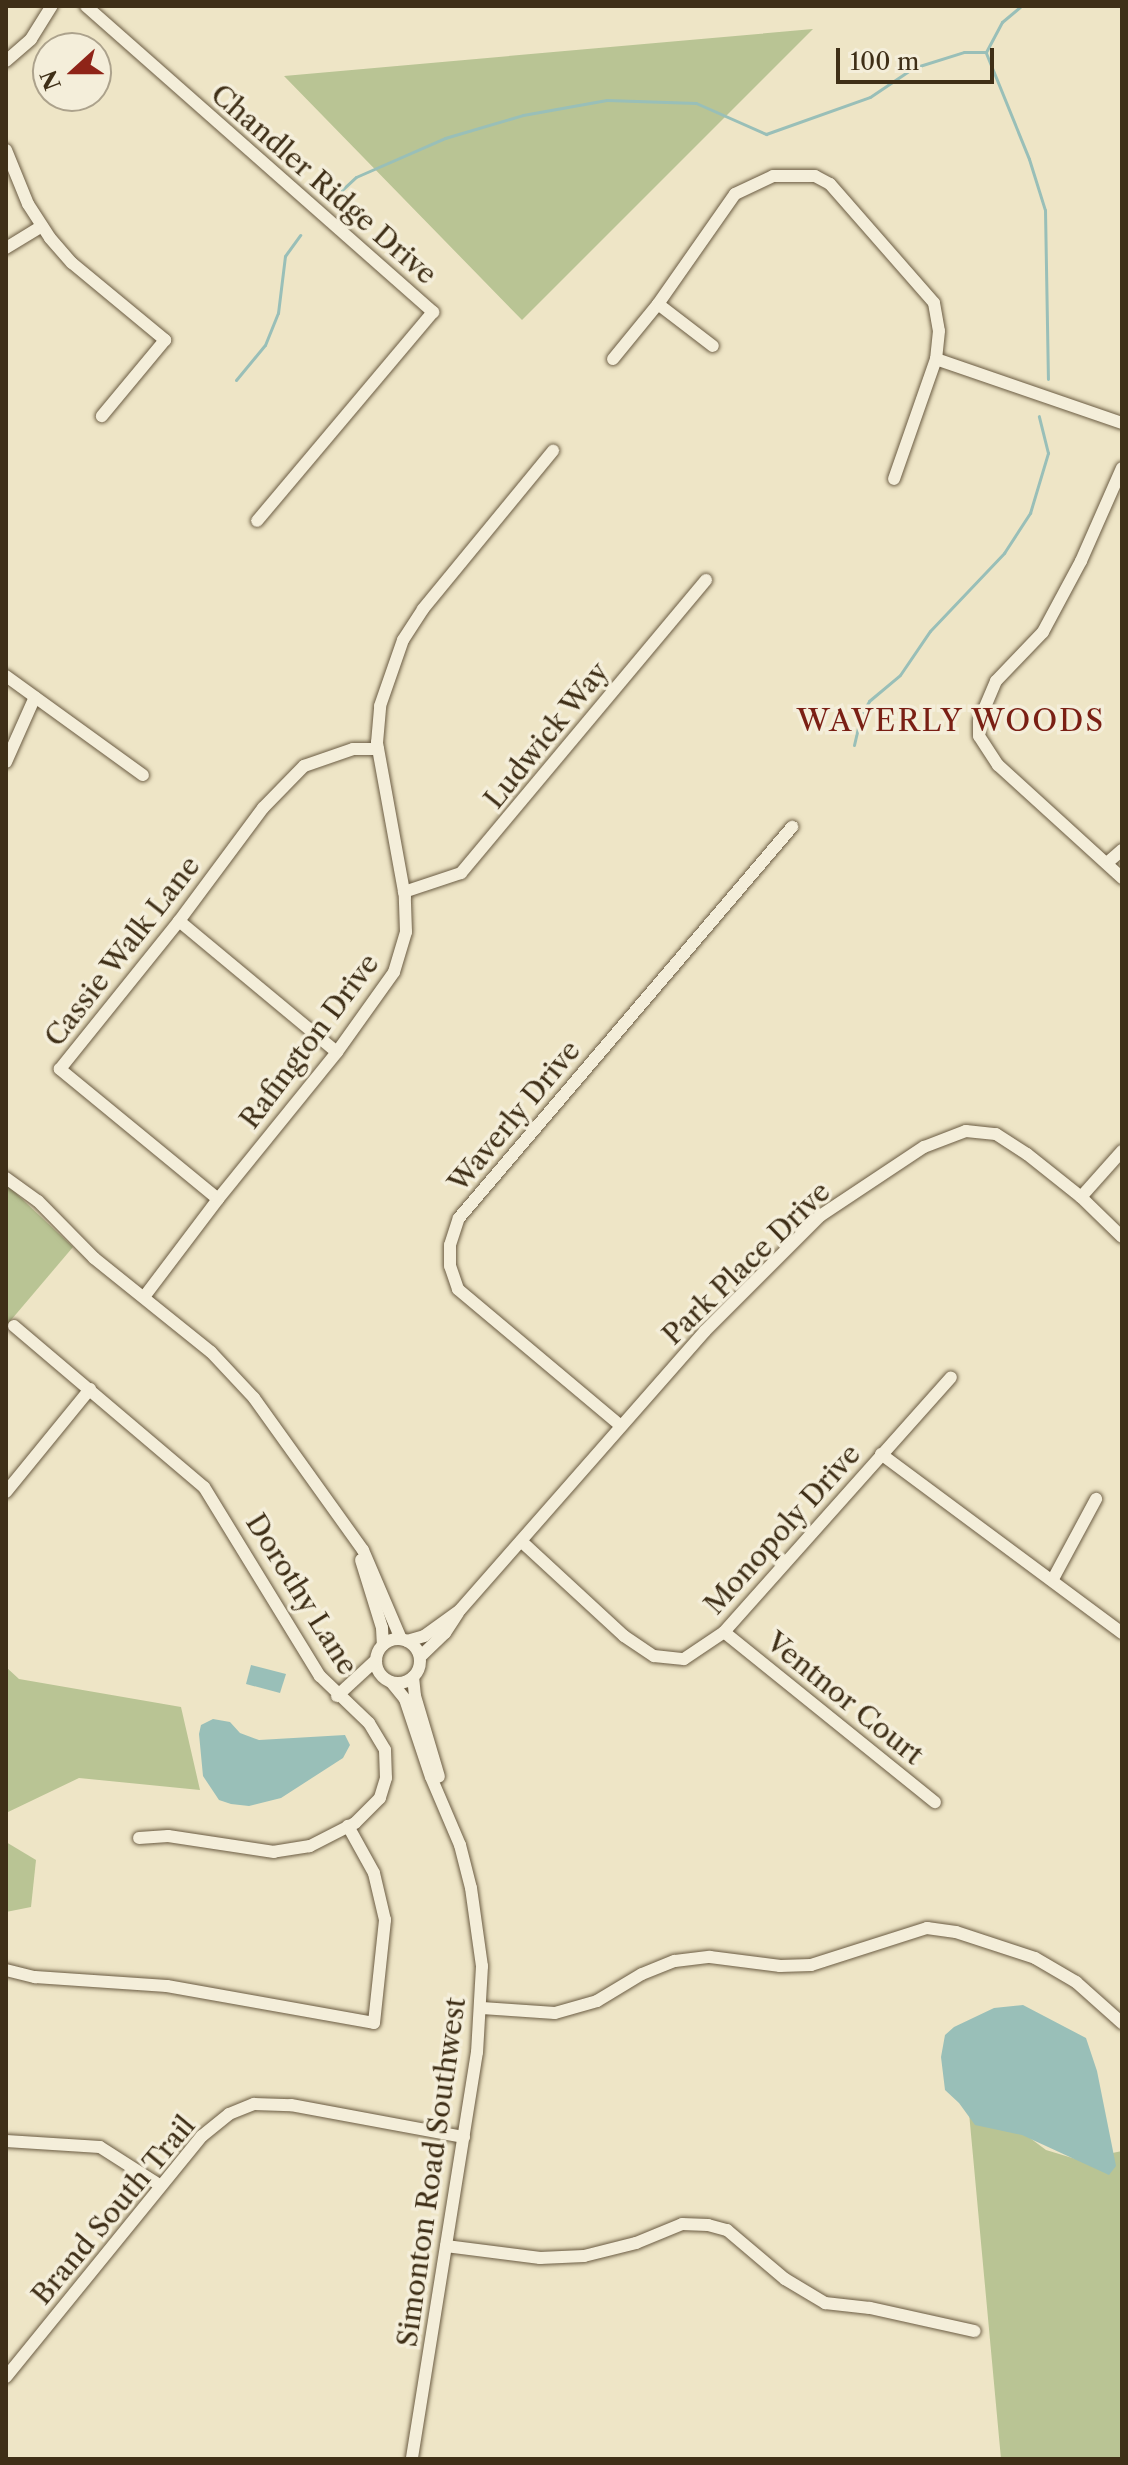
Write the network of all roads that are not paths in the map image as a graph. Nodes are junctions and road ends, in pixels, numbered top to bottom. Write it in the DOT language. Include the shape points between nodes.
graph roads {
  1 [pos="52,6"];
  2 [pos="86,6"];
  3 [pos="6,61"];
  4 [pos="6,150"];
  5 [pos="42,226"];
  6 [pos="6,248"];
  7 [pos="658,304"];
  8 [pos="713,346"];
  9 [pos="613,359"];
  10 [pos="936,359"];
  11 [pos="102,416"];
  12 [pos="1122,423"];
  13 [pos="553,451"];
  14 [pos="1122,468"];
  15 [pos="894,479"];
  16 [pos="257,521"];
  17 [pos="706,580"];
  18 [pos="6,676"];
  19 [pos="35,697"];
  20 [pos="378,749"];
  21 [pos="6,762"];
  22 [pos="143,775"];
  23 [pos="792,827"];
  24 [pos="1122,850"];
  25 [pos="1107,863"];
  26 [pos="1122,878"];
  27 [pos="404,892"];
  28 [pos="179,921"];
  29 [pos="337,1052"];
  30 [pos="1122,1151"];
  31 [pos="6,1178"];
  32 [pos="1081,1197"];
  33 [pos="218,1199"];
  34 [pos="1122,1237"];
  35 [pos="144,1297"];
  36 [pos="14,1326"];
  37 [pos="951,1377"];
  38 [pos="90,1389"];
  39 [pos="621,1426"];
  40 [pos="881,1454"];
  41 [pos="6,1492"];
  42 [pos="1096,1499"];
  43 [pos="521,1541"];
  44 [pos="356,1542"];
  45 [pos="1053,1579"];
  46 [pos="460,1610"];
  47 [pos="724,1632"];
  48 [pos="1122,1633"];
  49 [pos="404,1640"];
  50 [pos="383,1645"];
  51 [pos="420,1657"];
  52 [pos="376,1660"];
  53 [pos="413,1677"];
  54 [pos="389,1681"];
  55 [pos="355,1682"];
  56 [pos="337,1696"];
  57 [pos="443,1800"];
  58 [pos="935,1802"];
  59 [pos="348,1826"];
  60 [pos="139,1838"];
  61 [pos="6,1970"];
  62 [pos="482,2008"];
  63 [pos="1122,2023"];
  64 [pos="464,2137"];
  65 [pos="6,2141"];
  66 [pos="161,2186"];
  67 [pos="446,2246"];
  68 [pos="975,2331"];
  69 [pos="6,2377"];
  70 [pos="412,2459"];
  1 -- 3 [label="street" via="31,39"];
  2 -- 16 [label="street, Chandler Ridge Drive" via="433,312"];
  4 -- 5 [label="street"];
  5 -- 6 [label="street"];
  5 -- 11 [label="street" via="72,263 165,340"];
  7 -- 8 [label="street"];
  7 -- 9 [label="street"];
  7 -- 10 [label="street" via="735,194 773,176 815,176 830,184 934,303"];
  10 -- 12 [label="street"];
  10 -- 15 [label="street"];
  13 -- 20 [label="street, Rafington Drive" via="403,640 380,706"];
  14 -- 25 [label="street" via="1043,632 996,681 979,721 979,736 998,765"];
  17 -- 27 [label="street, Ludwick Way" via="461,873"];
  18 -- 19 [label="street"];
  19 -- 21 [label="street"];
  19 -- 22 [label="street"];
  20 -- 27 [label="street, Rafington Drive"];
  20 -- 28 [label="street, Cassie Walk Lane" via="353,749 304,766 263,808"];
  23 -- 39 [label="street, Waverly Drive" via="459,1218 450,1245 458,1289"];
  24 -- 25 [label="street"];
  25 -- 26 [label="street"];
  27 -- 29 [label="street, Rafington Drive" via="406,932 394,972"];
  28 -- 29 [label="street"];
  28 -- 33 [label="street, Cassie Walk Lane" via="60,1069"];
  29 -- 33 [label="street, Rafington Drive"];
  30 -- 32 [label="street"];
  31 -- 35 [label="street"];
  32 -- 34 [label="street, Park Place Drive"];
  32 -- 39 [label="street, Park Place Drive" via="996,1134 966,1131 924,1147 820,1216 732,1302"];
  33 -- 35 [label="street, Rafington Drive"];
  35 -- 44 [label="street" via="211,1352 254,1398"];
  36 -- 38 [label="street, Dorothy Lane"];
  37 -- 40 [label="street, Monopoly Drive"];
  38 -- 41 [label="street"];
  38 -- 56 [label="street, Dorothy Lane" via="204,1487"];
  39 -- 43 [label="street, Park Place Drive"];
  40 -- 45 [label="street"];
  40 -- 47 [label="street, Monopoly Drive"];
  42 -- 45 [label="street"];
  43 -- 46 [label="street, Park Place Drive"];
  43 -- 47 [label="street, Monopoly Drive" via="624,1636 654,1656 684,1659"];
  44 -- 49 [label="street"];
  44 -- 50 [label="street"];
  45 -- 48 [label="street"];
  46 -- 49 [label="street, Park Place Drive" via="420,1639"];
  46 -- 51 [label="street, Park Place Drive"];
  47 -- 58 [label="street, Ventnor Court"];
  49 -- 50 [label="street"];
  49 -- 51 [label="street"];
  50 -- 52 [label="street"];
  51 -- 53 [label="street"];
  52 -- 54 [label="street"];
  52 -- 55 [label="street"];
  53 -- 54 [label="street"];
  53 -- 57 [label="street, Simonton Road Southwest"];
  54 -- 55 [label="street"];
  54 -- 57 [label="street, Simonton Road Southwest" via="405,1699"];
  55 -- 56 [label="street"];
  56 -- 59 [label="street, Dorothy Lane" via="379,1736 387,1762 380,1798"];
  57 -- 62 [label="street, Simonton Road Southwest" via="471,1888"];
  59 -- 60 [label="street, Dorothy Lane" via="289,1852 168,1836"];
  59 -- 61 [label="street" via="374,1873 382,1901 385,1936 374,2023 181,1988"];
  62 -- 63 [label="street" via="555,2013 597,2001 675,1961 710,1957 811,1965 927,1928 1035,1958 1076,1982"];
  62 -- 64 [label="street, Simonton Road Southwest"];
  64 -- 66 [label="street, Brand South Trail" via="291,2105 254,2104 229,2114 202,2136"];
  64 -- 67 [label="street, Simonton Road Southwest"];
  65 -- 66 [label="street" via="100,2147"];
  66 -- 69 [label="street, Brand South Trail"];
  67 -- 68 [label="street" via="540,2258 584,2256 682,2224 708,2225 727,2230 785,2279 825,2303"];
  67 -- 70 [label="street, Simonton Road Southwest"];
}
